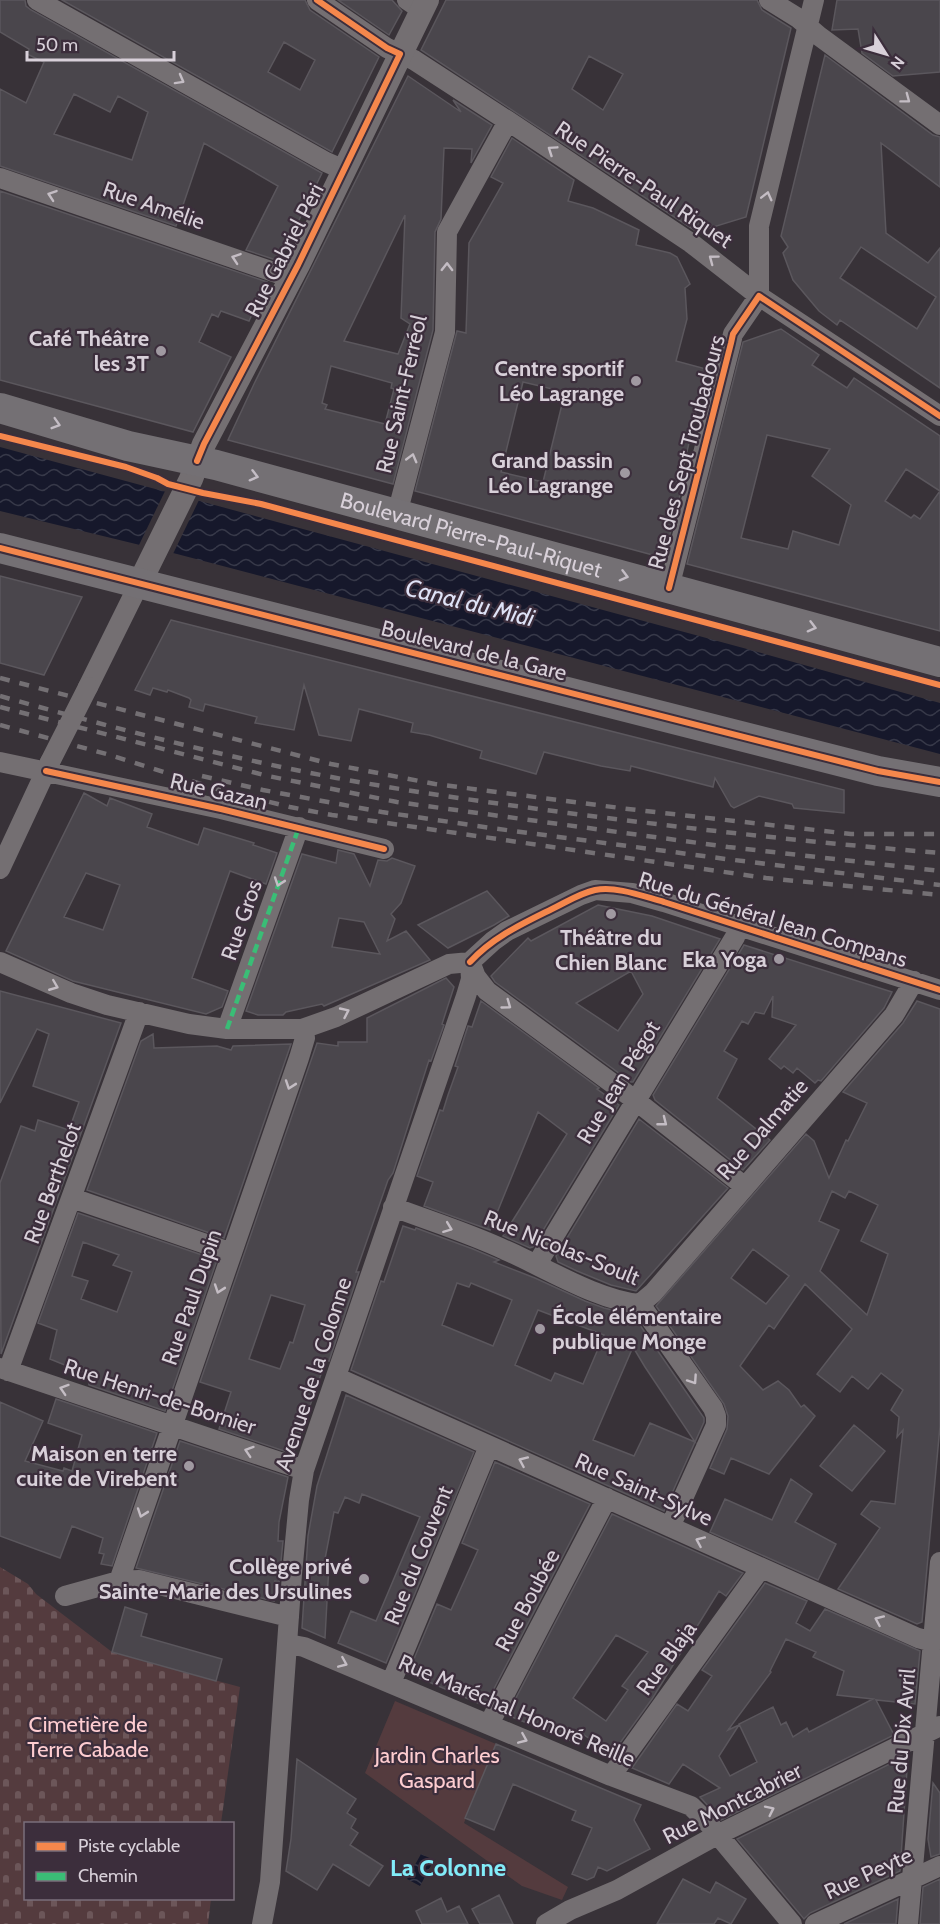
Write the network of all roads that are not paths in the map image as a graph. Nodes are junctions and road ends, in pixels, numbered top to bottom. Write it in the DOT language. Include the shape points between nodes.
graph roads {
  1 [pos="37,0"];
  2 [pos="316,0"];
  3 [pos="769,0"];
  4 [pos="814,0"];
  5 [pos="419,3"];
  6 [pos="808,27"];
  7 [pos="400,54"];
  8 [pos="508,121"];
  9 [pos="940,125"];
  10 [pos="344,170"];
  11 [pos="0,178"];
  12 [pos="291,278"];
  13 [pos="759,296"];
  14 [pos="0,408"];
  15 [pos="940,416"];
  16 [pos="193,471"];
  17 [pos="397,514"];
  18 [pos="0,548"];
  19 [pos="144,575"];
  20 [pos="669,588"];
  21 [pos="940,662"];
  22 [pos="0,762"];
  23 [pos="48,766"];
  24 [pos="940,782"];
  25 [pos="299,827"];
  26 [pos="384,849"];
  27 [pos="0,869"];
  28 [pos="739,925"];
  29 [pos="0,962"];
  30 [pos="470,962"];
  31 [pos="914,981"];
  32 [pos="940,990"];
  33 [pos="139,1012"];
  34 [pos="227,1029"];
  35 [pos="302,1029"];
  36 [pos="635,1100"];
  37 [pos="744,1186"];
  38 [pos="72,1198"];
  39 [pos="393,1207"];
  40 [pos="232,1253"];
  41 [pos="537,1264"];
  42 [pos="640,1304"];
  43 [pos="4,1370"];
  44 [pos="336,1377"];
  45 [pos="172,1426"];
  46 [pos="489,1446"];
  47 [pos="304,1470"];
  48 [pos="607,1498"];
  49 [pos="670,1527"];
  50 [pos="940,1562"];
  51 [pos="761,1568"];
  52 [pos="118,1581"];
  53 [pos="65,1596"];
  54 [pos="290,1617"];
  55 [pos="933,1642"];
  56 [pos="288,1644"];
  57 [pos="392,1683"];
  58 [pos="489,1724"];
  59 [pos="933,1729"];
  60 [pos="611,1776"];
  61 [pos="717,1835"];
  62 [pos="940,1866"];
  63 [pos="913,1879"];
  64 [pos="262,1924"];
  65 [pos="546,1924"];
  66 [pos="792,1924"];
  67 [pos="815,1924"];
  68 [pos="908,1924"];
  1 -- 10 [label="street, one-way"];
  2 -- 7 [label="street, Rue Pierre-Paul Riquet"];
  3 -- 6 [label="street"];
  4 -- 6 [label="street"];
  5 -- 7 [label="street, Rue Gabriel Péri"];
  6 -- 9 [label="street, one-way"];
  13 -- 6 [label="street, one-way" via="759,226"];
  7 -- 8 [label="street, Rue Pierre-Paul Riquet"];
  7 -- 10 [label="street, Rue Gabriel Péri"];
  13 -- 8 [label="street, Rue Pierre-Paul Riquet, one-way" via="691,243"];
  17 -- 8 [label="street, Rue Saint-Ferréol, one-way" via="445,332 447,232"];
  10 -- 12 [label="street, Rue Gabriel Péri"];
  12 -- 11 [label="street, Rue Amélie, one-way"];
  12 -- 16 [label="street, Rue Gabriel Péri"];
  13 -- 15 [label="street, Rue Pierre-Paul Riquet"];
  13 -- 20 [label="street, Rue des Sept Troubadours" via="730,343"];
  14 -- 16 [label="main road, Boulevard Pierre-Paul-Riquet, one-way" via="128,446"];
  16 -- 17 [label="main road, Boulevard Pierre-Paul-Riquet, one-way"];
  16 -- 19 [label="street, Rue Gabriel Péri"];
  17 -- 20 [label="main road, Boulevard Pierre-Paul-Riquet, one-way"];
  18 -- 19 [label="main road, Boulevard de la Gare"];
  19 -- 23 [label="street, bridge"];
  19 -- 24 [label="main road, Boulevard de la Gare" via="856,765"];
  20 -- 21 [label="main road, Boulevard Pierre-Paul-Riquet, one-way"];
  22 -- 23 [label="street, Rue Gazan"];
  23 -- 25 [label="street, Rue Gazan"];
  23 -- 27 [label="street"];
  25 -- 26 [label="street, Rue Gazan"];
  25 -- 34 [label="street, Rue Gros, one-way"];
  28 -- 30 [label="street, Rue du Général Jean Compans" via="632,893 596,890 507,931"];
  28 -- 31 [label="street, Rue du Général Jean Compans"];
  28 -- 36 [label="street, Rue Jean Pégot"];
  29 -- 33 [label="street, one-way" via="72,993"];
  35 -- 30 [label="street, one-way" via="449,964"];
  30 -- 36 [label="street, one-way" via="486,991"];
  30 -- 39 [label="street, Avenue de la Colonne" via="466,996"];
  31 -- 32 [label="street, Rue du Général Jean Compans"];
  31 -- 37 [label="street, Rue Dalmatie" via="894,1015"];
  33 -- 34 [label="street"];
  33 -- 38 [label="street, Rue Berthelot"];
  34 -- 35 [label="street"];
  35 -- 40 [label="street, Rue Paul Dupin, one-way" via="305,1038 299,1058"];
  36 -- 37 [label="street, one-way"];
  36 -- 41 [label="street, Rue Jean Pégot"];
  37 -- 42 [label="street, Rue Dalmatie"];
  38 -- 40 [label="street"];
  38 -- 43 [label="street, Rue Berthelot"];
  39 -- 41 [label="street, Rue Nicolas-Soult, one-way"];
  39 -- 44 [label="street, Avenue de la Colonne"];
  40 -- 45 [label="street, Rue Paul Dupin, one-way"];
  41 -- 42 [label="street, Rue Nicolas-Soult" via="627,1303"];
  42 -- 49 [label="street, Rue Nicolas-Soult, one-way" via="716,1416 716,1425"];
  45 -- 43 [label="street, Rue Henri-de-Bornier, one-way"];
  44 -- 46 [label="street, Rue Saint-Sylve"];
  44 -- 47 [label="street, Avenue de la Colonne"];
  47 -- 45 [label="street, Rue Henri-de-Bornier, one-way"];
  45 -- 52 [label="street, Rue Paul Dupin, one-way"];
  48 -- 46 [label="street, Rue Saint-Sylve, one-way"];
  46 -- 57 [label="street, Rue du Couvent"];
  47 -- 54 [label="street, Avenue de la Colonne"];
  48 -- 49 [label="street, Rue Saint-Sylve"];
  48 -- 58 [label="street, Rue Boubée"];
  51 -- 49 [label="street, Rue Saint-Sylve, one-way"];
  50 -- 55 [label="street, Rue du Dix Avril"];
  55 -- 51 [label="street, Rue Saint-Sylve, one-way"];
  51 -- 60 [label="street, Rue Blaja"];
  52 -- 53 [label="street"];
  52 -- 54 [label="street" via="138,1580"];
  54 -- 56 [label="street, Avenue de la Colonne"];
  55 -- 59 [label="street, Rue du Dix Avril"];
  56 -- 57 [label="street, Rue Maréchal Honoré Reille, one-way"];
  56 -- 64 [label="street, Avenue de la Colonne" via="270,1882"];
  57 -- 58 [label="street, Rue Maréchal Honoré Reille"];
  58 -- 60 [label="street, Rue Maréchal Honoré Reille, one-way"];
  61 -- 59 [label="street, Rue Montcabrier, one-way"];
  59 -- 63 [label="street, Rue du Dix Avril"];
  60 -- 61 [label="street, Rue Maréchal Honoré Reille" via="691,1806"];
  61 -- 65 [label="street, Rue Montcabrier"];
  61 -- 66 [label="street, Rue Maréchal Honoré Reille"];
  62 -- 63 [label="street, Rue Peyte"];
  63 -- 67 [label="street, Rue Peyte"];
  63 -- 68 [label="street, Rue du Dix Avril"];
}
